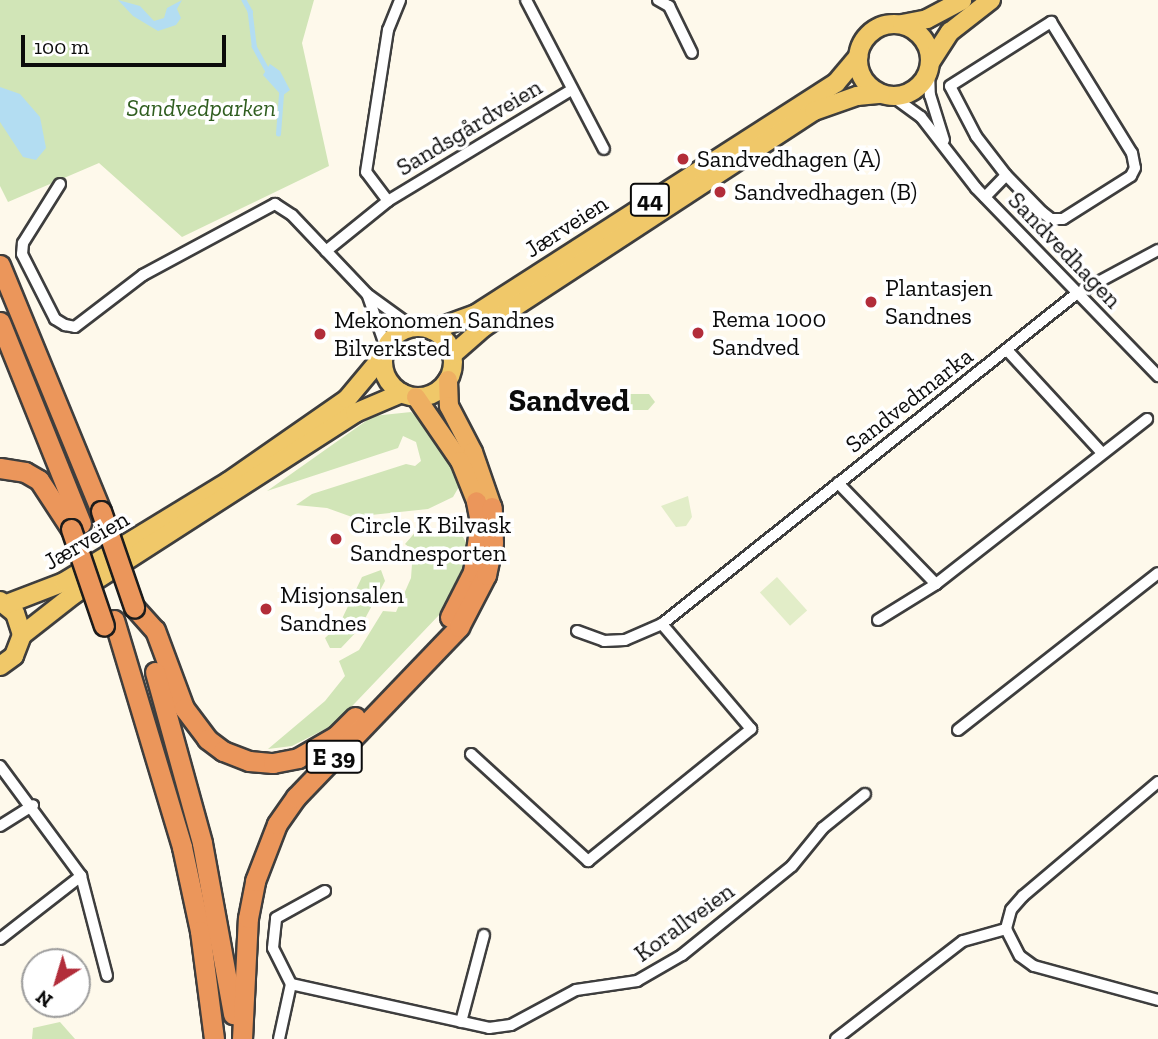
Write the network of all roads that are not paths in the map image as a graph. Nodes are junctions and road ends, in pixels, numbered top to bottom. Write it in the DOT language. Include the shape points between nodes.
graph roads {
  1 [pos="400,0"];
  2 [pos="526,0"];
  3 [pos="658,0"];
  4 [pos="962,0"];
  5 [pos="991,0"];
  6 [pos="902,24"];
  7 [pos="692,53"];
  8 [pos="859,56"];
  9 [pos="930,66"];
  10 [pos="572,90"];
  11 [pos="887,95"];
  12 [pos="604,149"];
  13 [pos="947,149"];
  14 [pos="1006,175"];
  15 [pos="60,184"];
  16 [pos="985,197"];
  17 [pos="388,201"];
  18 [pos="1158,250"];
  19 [pos="327,251"];
  20 [pos="0,265"];
  21 [pos="367,294"];
  22 [pos="1076,294"];
  23 [pos="0,322"];
  24 [pos="423,329"];
  25 [pos="1007,350"];
  26 [pos="385,352"];
  27 [pos="452,355"];
  28 [pos="1158,376"];
  29 [pos="448,380"];
  30 [pos="409,395"];
  31 [pos="1147,419"];
  32 [pos="1102,453"];
  33 [pos="0,468"];
  34 [pos="838,483"];
  35 [pos="484,504"];
  36 [pos="76,526"];
  37 [pos="1158,573"];
  38 [pos="936,584"];
  39 [pos="3,603"];
  40 [pos="134,607"];
  41 [pos="878,620"];
  42 [pos="109,623"];
  43 [pos="662,624"];
  44 [pos="577,631"];
  45 [pos="22,635"];
  46 [pos="0,666"];
  47 [pos="958,730"];
  48 [pos="471,754"];
  49 [pos="0,766"];
  50 [pos="1158,782"];
  51 [pos="865,794"];
  52 [pos="33,805"];
  53 [pos="0,826"];
  54 [pos="81,876"];
  55 [pos="326,891"];
  56 [pos="1006,929"];
  57 [pos="484,935"];
  58 [pos="0,939"];
  59 [pos="107,976"];
  60 [pos="290,985"];
  61 [pos="1158,1000"];
  62 [pos="461,1022"];
  63 [pos="203,1039"];
  64 [pos="214,1039"];
  65 [pos="236,1039"];
  66 [pos="242,1039"];
  67 [pos="279,1039"];
  68 [pos="836,1039"];
  1 -- 17 [label="street, Sandsgårdveien" via="387,30 366,172"];
  2 -- 10 [label="street, Sandsgårdveien"];
  3 -- 7 [label="street" via="669,6"];
  4 -- 6 [label="main road, 44" via="927,19"];
  5 -- 9 [label="main road, 44" via="950,32"];
  6 -- 8 [label="main road, 44" via="890,23 868,34"];
  6 -- 9 [label="main road" via="923,37"];
  8 -- 11 [label="main road" via="864,80"];
  8 -- 24 [label="main road, Jærveien / 44" via="836,83 476,314"];
  9 -- 11 [label="main road, 44" via="912,92"];
  9 -- 13 [label="street, Sandvedhagen" via="930,95"];
  10 -- 12 [label="street, Sandsgårdveien"];
  10 -- 17 [label="street, Sandsgårdveien"];
  11 -- 13 [label="street, Sandvedhagen" via="921,117"];
  11 -- 27 [label="main road, Jærveien / 44" via="858,96 814,111 484,327"];
  13 -- 16 [label="street, Sandvedhagen"];
  14 -- 14 [label="street" via="1042,212 1063,219 1130,176 1135,168 1132,153 1051,22 950,86 976,136"];
  14 -- 16 [label="street"];
  15 -- 19 [label="street" via="23,243 22,254 55,319 65,326 75,327 144,275 266,205 282,207"];
  16 -- 22 [label="street, Sandvedhagen"];
  17 -- 19 [label="street, Sandsgårdveien"];
  18 -- 22 [label="street, Sandvedmarka"];
  19 -- 21 [label="street"];
  20 -- 40 [label="highway, E 39, bridge" via="101,511"];
  21 -- 24 [label="street"];
  21 -- 26 [label="street"];
  22 -- 25 [label="street, Sandvedmarka"];
  22 -- 28 [label="street, Sandvedhagen"];
  23 -- 36 [label="highway"];
  24 -- 26 [label="main road, 44" via="397,334"];
  24 -- 27 [label="main road" via="448,345"];
  25 -- 32 [label="street, Sandvedmarka"];
  25 -- 34 [label="street, Sandvedmarka"];
  26 -- 30 [label="main road" via="387,378"];
  26 -- 39 [label="main road, Jærveien / 44" via="347,399 228,482 64,582"];
  27 -- 29 [label="main road"];
  29 -- 30 [label="main road" via="440,390"];
  29 -- 35 [label="highway, E 39" via="449,406 473,452"];
  30 -- 35 [label="highway, E 39" via="450,443"];
  30 -- 45 [label="main road, Jærveien" via="355,413 73,595"];
  31 -- 32 [label="street"];
  32 -- 38 [label="street"];
  33 -- 36 [label="highway" via="25,472 39,480"];
  34 -- 38 [label="street, Sandvedmarka"];
  34 -- 43 [label="street, Sandvedmarka"];
  35 -- 40 [label="highway, E 39" via="473,572 449,619 345,728 298,758 249,761 207,739 174,688 155,630"];
  35 -- 66 [label="highway, E 39" via="493,543 486,575 459,627 296,797 277,824 255,881 248,918"];
  36 -- 42 [label="highway"];
  37 -- 47 [label="street"];
  38 -- 41 [label="street"];
  39 -- 45 [label="main road, 44" via="21,624"];
  40 -- 65 [label="highway, E 39" via="202,844"];
  42 -- 63 [label="highway" via="170,852"];
  42 -- 64 [label="highway" via="181,847 200,931"];
  43 -- 44 [label="street, Sandvedmarka" via="625,640 604,641"];
  43 -- 48 [label="street" via="751,729 588,861"];
  45 -- 46 [label="main road, Jærveien" via="14,656"];
  49 -- 52 [label="street"];
  50 -- 56 [label="street" via="1023,896"];
  51 -- 62 [label="street, Korallveien" via="823,828 792,866 682,955 637,981 576,990 512,1025 489,1028"];
  52 -- 53 [label="street"];
  52 -- 54 [label="street"];
  54 -- 58 [label="street"];
  54 -- 59 [label="street"];
  55 -- 60 [label="street" via="276,918 273,948"];
  56 -- 61 [label="street" via="1020,956 1034,966"];
  56 -- 68 [label="street" via="963,942"];
  57 -- 62 [label="street"];
  60 -- 62 [label="street, Korallveien"];
  60 -- 67 [label="street"];
}
